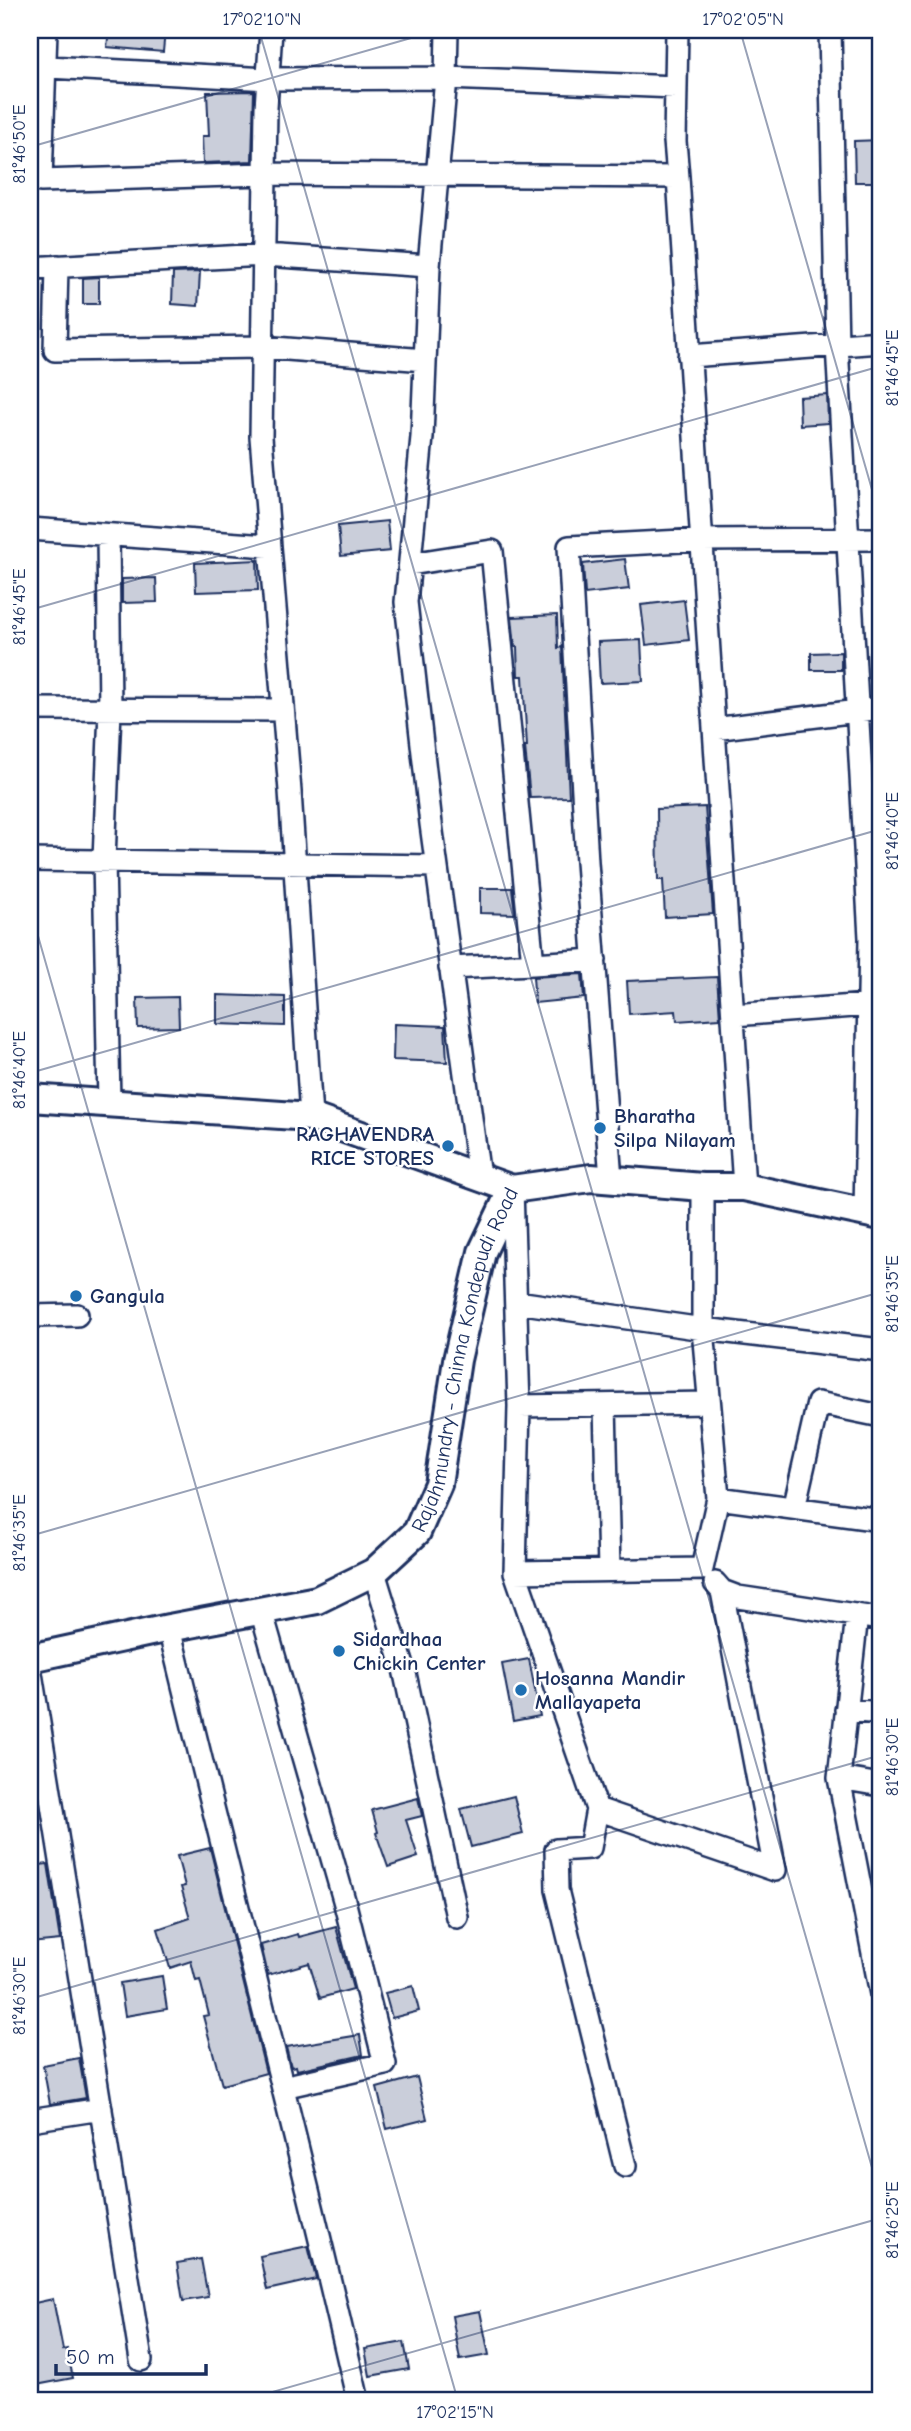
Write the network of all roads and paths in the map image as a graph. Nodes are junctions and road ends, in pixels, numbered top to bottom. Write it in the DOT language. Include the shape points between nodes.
graph roads {
  1 [pos="46,30"];
  2 [pos="271,30"];
  3 [pos="447,30"];
  4 [pos="677,30"];
  5 [pos="830,30"];
  6 [pos="37,66"];
  7 [pos="446,78"];
  8 [pos="268,79"];
  9 [pos="676,87"];
  10 [pos="265,174"];
  11 [pos="438,176"];
  12 [pos="678,177"];
  13 [pos="264,255"];
  14 [pos="57,266"];
  15 [pos="429,266"];
  16 [pos="30,268"];
  17 [pos="881,342"];
  18 [pos="837,345"];
  19 [pos="262,347"];
  20 [pos="690,356"];
  21 [pos="425,360"];
  22 [pos="30,529"];
  23 [pos="108,535"];
  24 [pos="881,539"];
  25 [pos="701,540"];
  26 [pos="847,541"];
  27 [pos="268,546"];
  28 [pos="410,564"];
  29 [pos="881,708"];
  30 [pos="30,709"];
  31 [pos="110,710"];
  32 [pos="283,710"];
  33 [pos="856,711"];
  34 [pos="714,729"];
  35 [pos="30,860"];
  36 [pos="104,860"];
  37 [pos="295,862"];
  38 [pos="436,866"];
  39 [pos="595,960"];
  40 [pos="533,964"];
  41 [pos="450,968"];
  42 [pos="875,1005"];
  43 [pos="733,1015"];
  44 [pos="30,1098"];
  45 [pos="109,1102"];
  46 [pos="311,1117"];
  47 [pos="478,1177"];
  48 [pos="611,1179"];
  49 [pos="704,1187"];
  50 [pos="744,1187"];
  51 [pos="512,1189"];
  52 [pos="873,1214"];
  53 [pos="517,1303"];
  54 [pos="77,1315"];
  55 [pos="30,1316"];
  56 [pos="704,1329"];
  57 [pos="881,1350"];
  58 [pos="709,1403"];
  59 [pos="605,1405"];
  60 [pos="519,1406"];
  61 [pos="881,1416"];
  62 [pos="718,1498"];
  63 [pos="794,1508"];
  64 [pos="881,1520"];
  65 [pos="702,1569"];
  66 [pos="609,1570"];
  67 [pos="374,1572"];
  68 [pos="515,1572"];
  69 [pos="722,1591"];
  70 [pos="261,1610"];
  71 [pos="857,1615"];
  72 [pos="881,1619"];
  73 [pos="169,1628"];
  74 [pos="30,1658"];
  75 [pos="30,1667"];
  76 [pos="846,1710"];
  77 [pos="881,1713"];
  78 [pos="839,1778"];
  79 [pos="881,1785"];
  80 [pos="597,1808"];
  81 [pos="457,1917"];
  82 [pos="881,1994"];
  83 [pos="283,2087"];
  84 [pos="100,2109"];
  85 [pos="30,2120"];
  86 [pos="625,2165"];
  87 [pos="141,2360"];
  88 [pos="358,2401"];
  1 -- 6 [label="street"];
  2 -- 8 [label="street"];
  3 -- 7 [label="street"];
  4 -- 9 [label="street"];
  5 -- 18 [label="street"];
  6 -- 8 [label="street"];
  6 -- 10 [label="street" via="41,181"];
  7 -- 8 [label="street"];
  7 -- 9 [label="street"];
  7 -- 11 [label="street"];
  8 -- 10 [label="street"];
  9 -- 12 [label="street"];
  10 -- 11 [label="street"];
  10 -- 13 [label="street"];
  11 -- 12 [label="street"];
  11 -- 15 [label="street"];
  12 -- 20 [label="street"];
  13 -- 14 [label="street"];
  13 -- 15 [label="street"];
  13 -- 19 [label="street"];
  14 -- 16 [label="street"];
  14 -- 19 [label="street" via="55,350"];
  15 -- 21 [label="street"];
  17 -- 18 [label="street"];
  18 -- 20 [label="street"];
  18 -- 26 [label="street"];
  19 -- 21 [label="street"];
  19 -- 27 [label="street" via="261,438"];
  20 -- 25 [label="street"];
  21 -- 28 [label="street"];
  22 -- 23 [label="street"];
  23 -- 27 [label="street"];
  23 -- 31 [label="street"];
  24 -- 26 [label="street"];
  25 -- 26 [label="street"];
  25 -- 34 [label="street"];
  25 -- 39 [label="street" via="569,547"];
  26 -- 33 [label="street"];
  27 -- 32 [label="street"];
  28 -- 38 [label="street" via="407,603"];
  28 -- 40 [label="street" via="492,551"];
  29 -- 33 [label="street"];
  30 -- 31 [label="street"];
  31 -- 32 [label="street"];
  31 -- 36 [label="street"];
  32 -- 37 [label="street"];
  33 -- 34 [label="street"];
  33 -- 42 [label="street"];
  34 -- 43 [label="street"];
  35 -- 36 [label="street"];
  36 -- 37 [label="street"];
  36 -- 45 [label="street"];
  37 -- 38 [label="street"];
  37 -- 46 [label="street"];
  38 -- 41 [label="street"];
  39 -- 40 [label="street"];
  39 -- 48 [label="street"];
  40 -- 41 [label="street"];
  41 -- 47 [label="street"];
  42 -- 43 [label="street"];
  42 -- 52 [label="street"];
  43 -- 50 [label="street"];
  44 -- 45 [label="main road"];
  45 -- 46 [label="main road"];
  46 -- 47 [label="main road"];
  47 -- 51 [label="main road"];
  48 -- 49 [label="main road, Rajahmundry - Chinna Kondepudi Road"];
  48 -- 51 [label="main road, Rajahmundry - Chinna Kondepudi Road"];
  49 -- 50 [label="main road, Rajahmundry - Chinna Kondepudi Road"];
  49 -- 56 [label="street"];
  50 -- 52 [label="main road, Rajahmundry - Chinna Kondepudi Road"];
  51 -- 53 [label="street"];
  51 -- 67 [label="main road, Rajahmundry - Chinna Kondepudi Road" via="482,1252 457,1360 438,1484 416,1532"];
  53 -- 56 [label="street"];
  53 -- 60 [label="street"];
  54 -- 55 [label="street"];
  56 -- 57 [label="street"];
  56 -- 58 [label="street"];
  58 -- 59 [label="street"];
  58 -- 62 [label="street"];
  59 -- 60 [label="street"];
  59 -- 66 [label="street"];
  60 -- 68 [label="street"];
  61 -- 63 [label="street" via="818,1403"];
  62 -- 63 [label="street"];
  62 -- 65 [label="street"];
  63 -- 64 [label="street"];
  65 -- 66 [label="street"];
  65 -- 69 [label="street"];
  66 -- 68 [label="street"];
  67 -- 70 [label="main road, Rajahmundry - Chinna Kondepudi Road" via="317,1600"];
  67 -- 81 [label="street" via="404,1669"];
  68 -- 80 [label="street"];
  69 -- 71 [label="street"];
  69 -- 80 [label="street" via="775,1870"];
  70 -- 73 [label="main road, Rajahmundry - Chinna Kondepudi Road"];
  70 -- 83 [label="street" via="344,1900 385,2064"];
  71 -- 72 [label="street"];
  71 -- 76 [label="street"];
  73 -- 74 [label="main road, Rajahmundry - Chinna Kondepudi Road"];
  73 -- 83 [label="street"];
  75 -- 84 [label="street"];
  76 -- 77 [label="street"];
  76 -- 78 [label="street"];
  78 -- 79 [label="street"];
  78 -- 82 [label="street"];
  80 -- 86 [label="street" via="590,1848 556,1850 557,1890"];
  83 -- 88 [label="street"];
  84 -- 85 [label="street"];
  84 -- 87 [label="street"];
}
